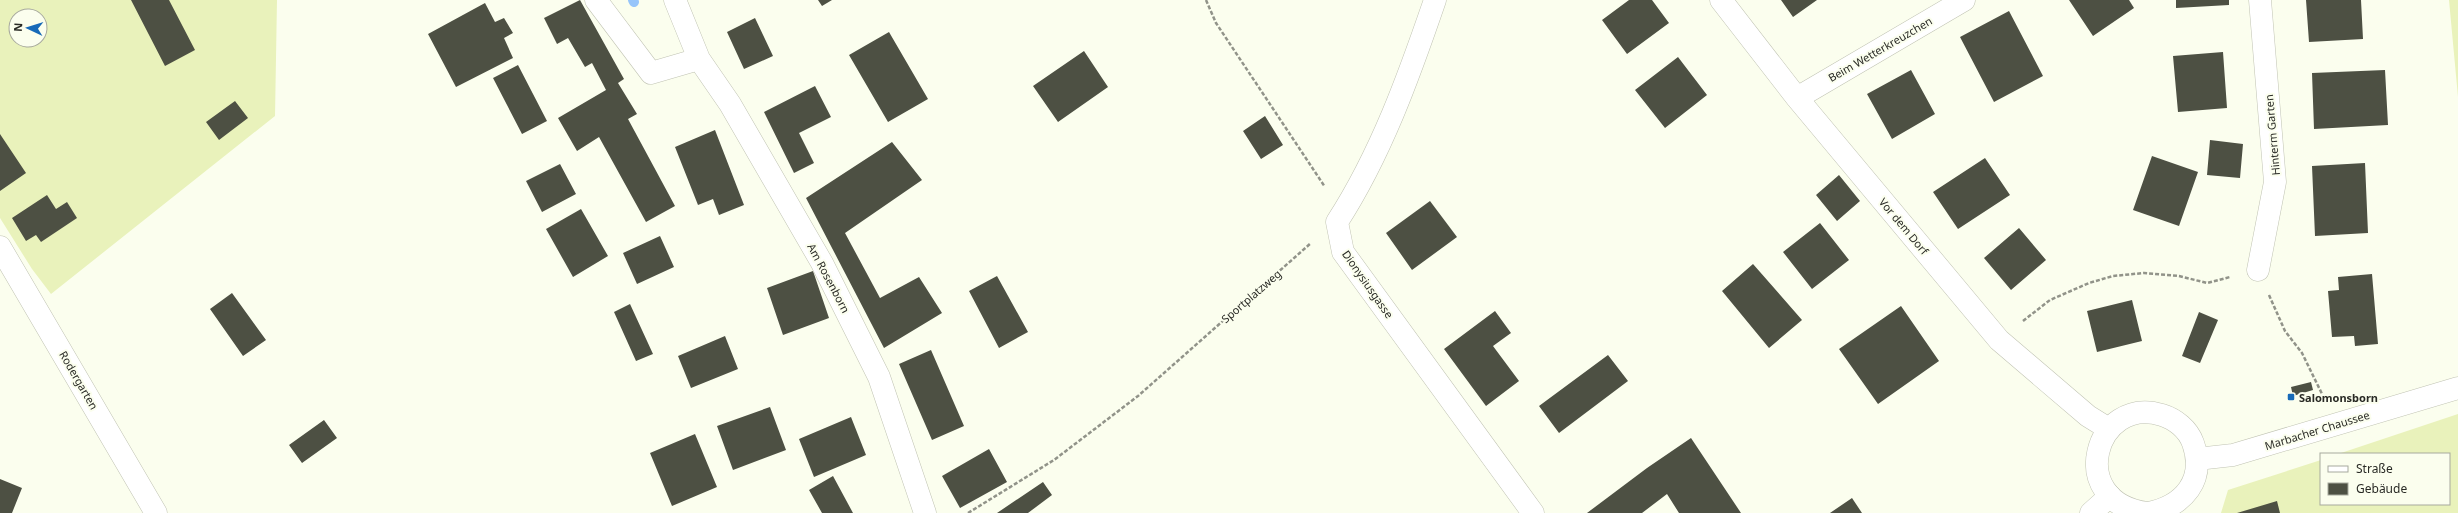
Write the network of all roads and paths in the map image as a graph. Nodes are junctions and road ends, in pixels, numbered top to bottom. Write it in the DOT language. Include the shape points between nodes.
graph roads {
  1 [pos="596,0"];
  2 [pos="675,0"];
  3 [pos="1206,0"];
  4 [pos="1435,0"];
  5 [pos="1721,0"];
  6 [pos="1964,0"];
  7 [pos="2260,0"];
  8 [pos="699,59"];
  9 [pos="1796,98"];
  10 [pos="1337,222"];
  11 [pos="0,247"];
  12 [pos="2258,270"];
  13 [pos="1999,340"];
  14 [pos="2458,388"];
  15 [pos="2336,424"];
  16 [pos="2109,429"];
  17 [pos="2197,459"];
  18 [pos="2110,496"];
  19 [pos="2154,512"];
  20 [pos="156,513"];
  21 [pos="925,513"];
  22 [pos="968,513"];
  23 [pos="1533,513"];
  24 [pos="2090,513"];
  1 -- 8 [label="street" via="652,73"];
  2 -- 8 [label="street, Am Rosenborn"];
  3 -- 10 [label="path" via="1216,23 1333,200"];
  4 -- 10 [label="street" via="1403,92 1352,199"];
  5 -- 9 [label="street, Vor dem Dorf"];
  6 -- 9 [label="street, Beim Wetterkreuzchen"];
  7 -- 12 [label="street, Hinterm Garten" via="2275,182"];
  8 -- 21 [label="street, Am Rosenborn" via="730,104 822,262 879,377"];
  9 -- 13 [label="street, Vor dem Dorf"];
  10 -- 22 [label="path, Sportplatzweg" via="1138,396 1054,460"];
  10 -- 23 [label="street, Dionysiusgasse" via="1344,252"];
  11 -- 20 [label="street, Rodergarten"];
  12 -- 13 [label="path" via="2207,283 2179,276 2144,273 2113,276 2089,283 2050,300"];
  12 -- 15 [label="path" via="2285,331 2302,353"];
  13 -- 16 [label="street, Vor dem Dorf" via="2088,416"];
  14 -- 15 [label="street, Marbacher Chaussee"];
  15 -- 17 [label="street, Marbacher Chaussee" via="2233,455"];
  16 -- 17 [label="street" via="2122,419 2137,413 2154,412 2170,418 2183,428 2192,441"];
  16 -- 18 [label="street" via="2100,443 2096,460 2098,476"];
  17 -- 19 [label="street" via="2196,474 2190,489 2178,502"];
  18 -- 19 [label="street" via="2116,503 2131,511"];
  18 -- 24 [label="street"];
}
